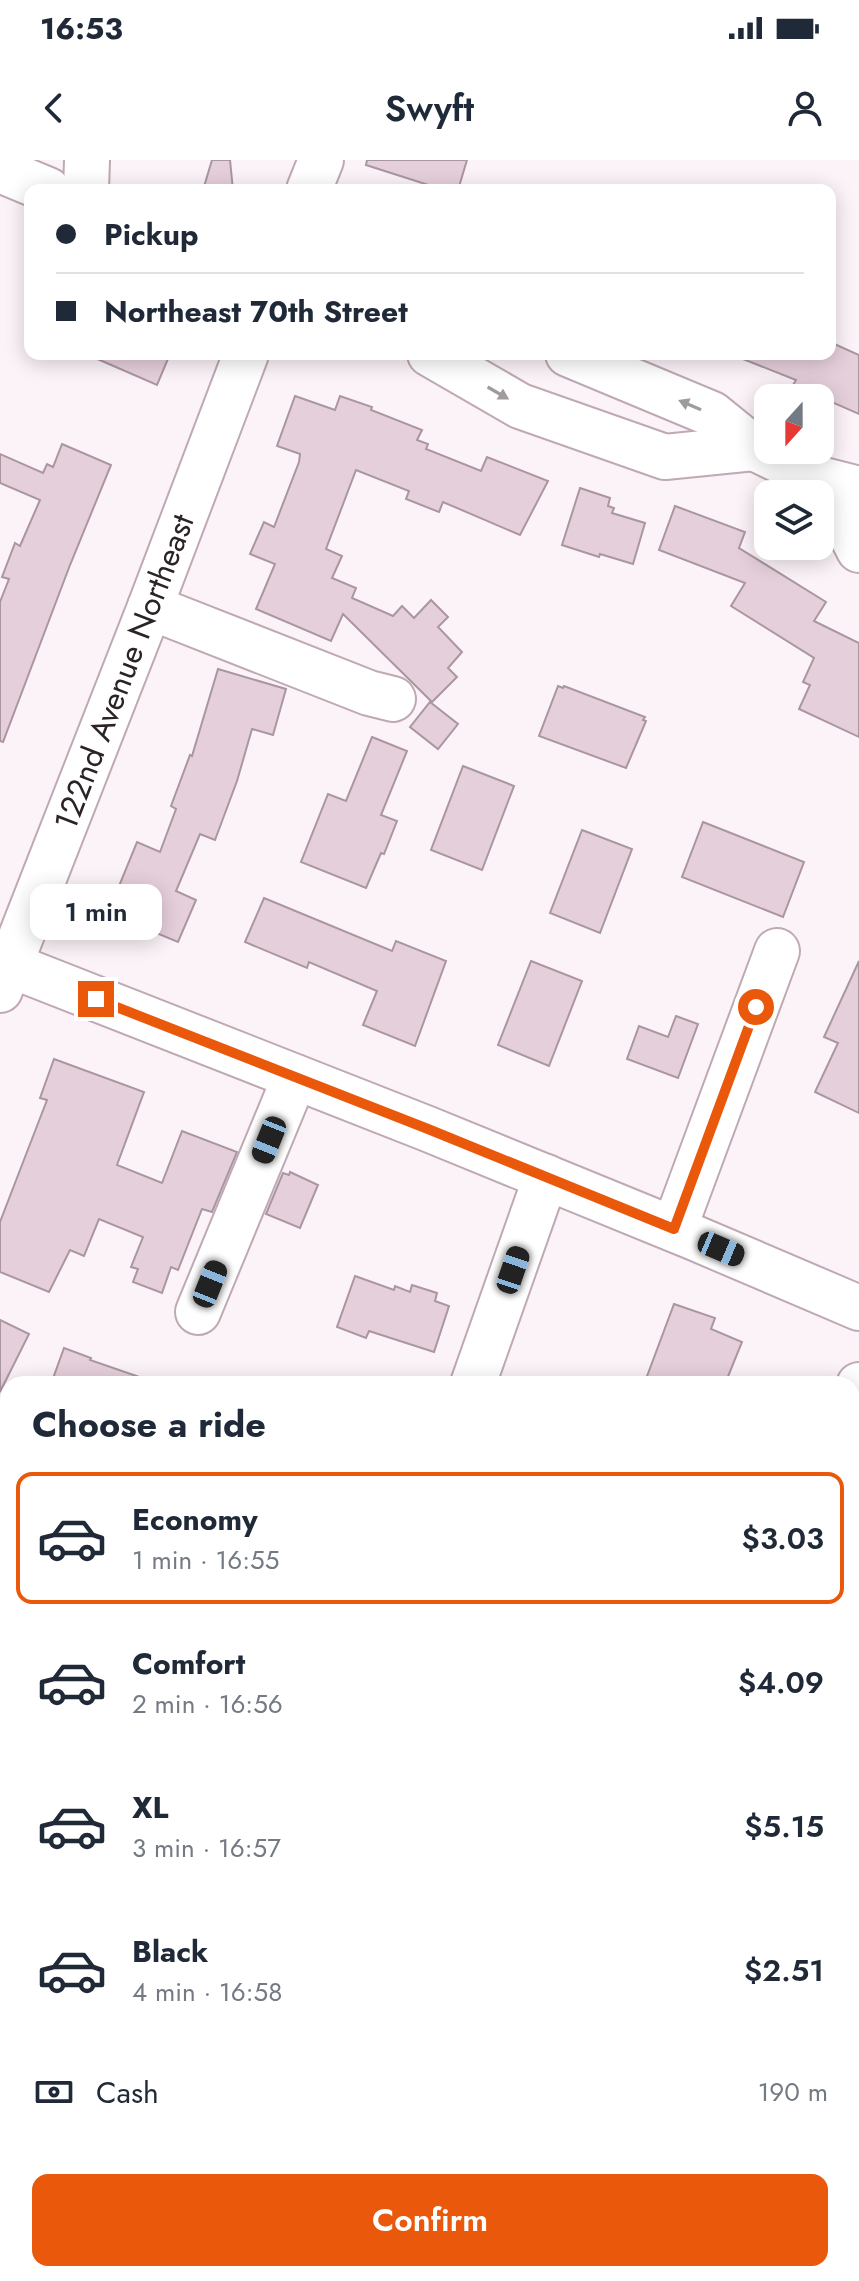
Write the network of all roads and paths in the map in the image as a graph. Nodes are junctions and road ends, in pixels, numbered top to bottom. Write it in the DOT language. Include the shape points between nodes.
graph roads {
  1 [pos="87,160"];
  2 [pos="321,160"];
  3 [pos="0,170"];
  4 [pos="34,184"];
  5 [pos="86,184"];
  6 [pos="311,184"];
  7 [pos="244,360"];
  8 [pos="440,360"];
  9 [pos="582,360"];
  10 [pos="754,448"];
  11 [pos="787,464"];
  12 [pos="816,478"];
  13 [pos="859,489"];
  14 [pos="859,550"];
  15 [pos="150,607"];
  16 [pos="393,699"];
  17 [pos="777,951"];
  18 [pos="4,972"];
  19 [pos="295,1077"];
  20 [pos="546,1177"];
  21 [pos="674,1229"];
  22 [pos="859,1308"];
  23 [pos="198,1312"];
  24 [pos="476,1376"];
  1 -- 5 [label="street"];
  2 -- 6 [label="street"];
  3 -- 4 [label="street"];
  7 -- 15 [label="street, 122nd Avenue Northeast"];
  8 -- 10 [label="street, one-way" via="520,406 665,457"];
  10 -- 9 [label="street, one-way" via="712,414"];
  11 -- 12 [label="street"];
  12 -- 13 [label="street"];
  12 -- 14 [label="street"];
  15 -- 16 [label="street"];
  15 -- 18 [label="street, 122nd Avenue Northeast"];
  17 -- 21 [label="street"];
  18 -- 19 [label="street"];
  19 -- 20 [label="street"];
  19 -- 23 [label="street"];
  20 -- 21 [label="street"];
  20 -- 24 [label="street"];
  21 -- 22 [label="street"];
}
